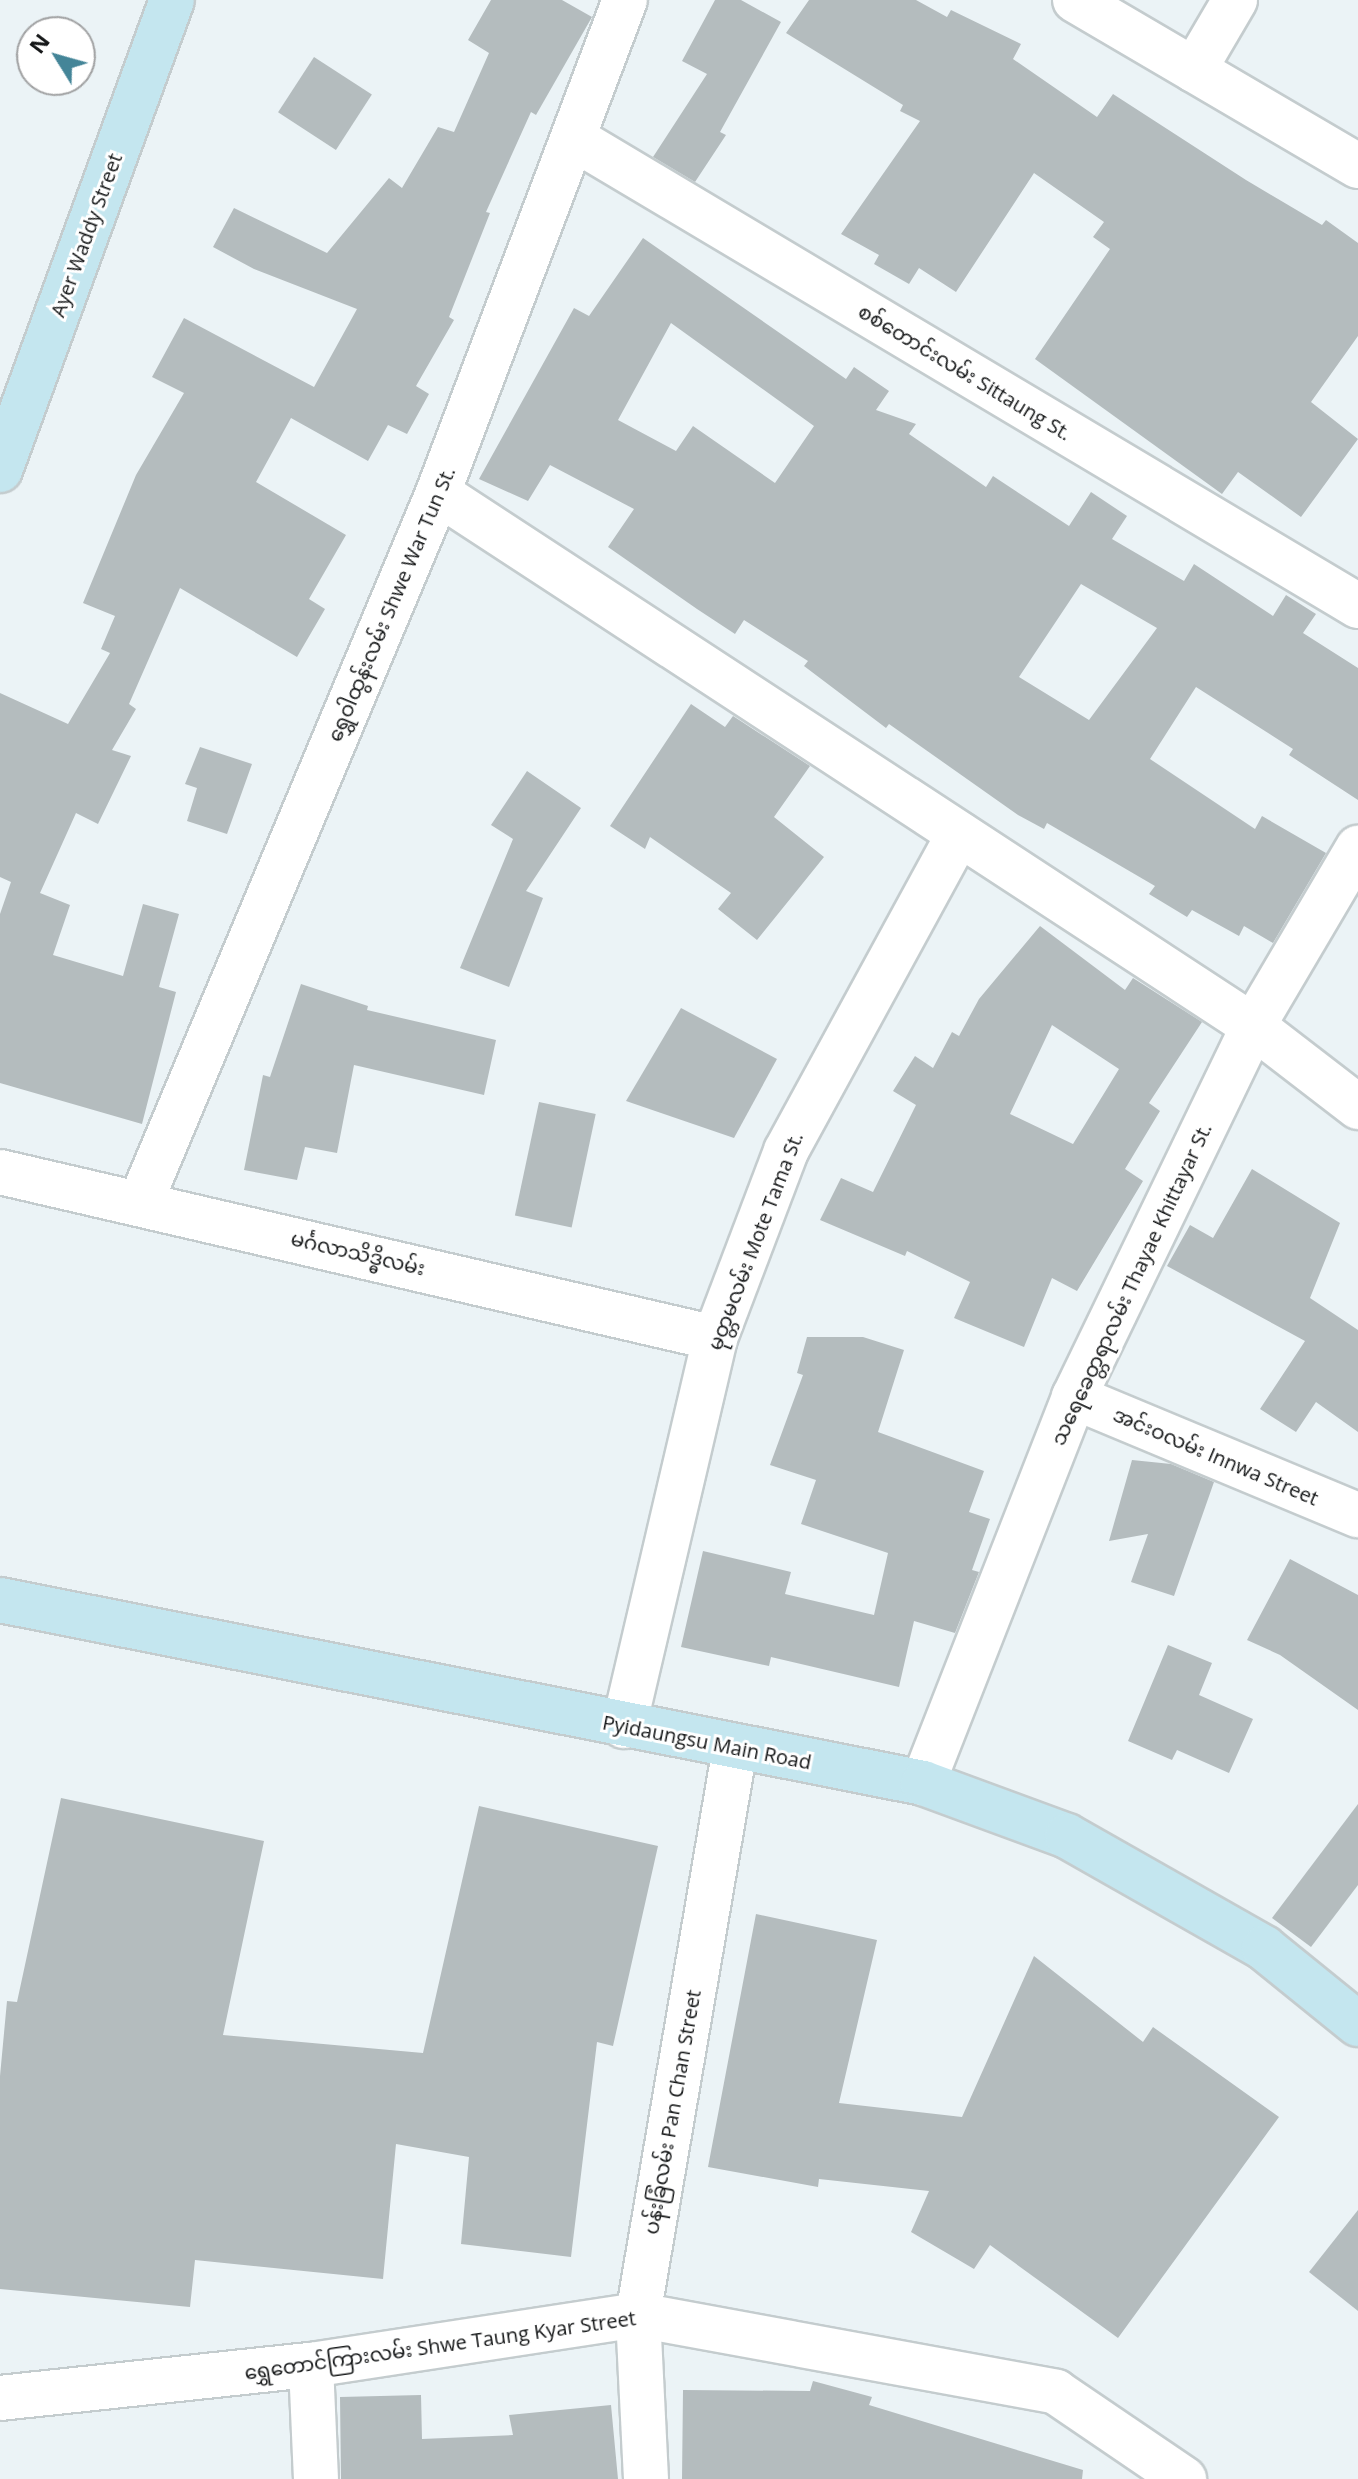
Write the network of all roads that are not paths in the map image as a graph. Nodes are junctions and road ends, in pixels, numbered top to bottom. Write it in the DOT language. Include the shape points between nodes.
graph roads {
  1 [pos="172,0"];
  2 [pos="625,0"];
  3 [pos="1075,0"];
  4 [pos="1235,0"];
  5 [pos="1194,70"];
  6 [pos="573,138"];
  7 [pos="1358,166"];
  8 [pos="10,412"];
  9 [pos="0,470"];
  10 [pos="438,493"];
  11 [pos="1358,606"];
  12 [pos="959,834"];
  13 [pos="1358,848"];
  14 [pos="1253,1026"];
  15 [pos="1358,1107"];
  16 [pos="0,1172"];
  17 [pos="141,1201"];
  18 [pos="715,1338"];
  19 [pos="1074,1397"];
  20 [pos="1358,1515"];
  21 [pos="0,1600"];
  22 [pos="624,1726"];
  23 [pos="735,1748"];
  24 [pos="923,1783"];
  25 [pos="1358,2024"];
  26 [pos="638,2315"];
  27 [pos="311,2365"];
  28 [pos="0,2398"];
  29 [pos="316,2479"];
  30 [pos="646,2479"];
  31 [pos="1184,2479"];
  1 -- 8 [label="main road, Ayer Waddy Street"];
  2 -- 6 [label="street, ရွှေဝါထွန်းလမ်း Shwe War Tun St."];
  3 -- 5 [label="street"];
  4 -- 5 [label="street"];
  5 -- 7 [label="street"];
  6 -- 10 [label="street, ရွှေဝါထွန်းလမ်း Shwe War Tun St."];
  6 -- 11 [label="street, စစ်တောင်းလမ်း Sittaung St."];
  8 -- 9 [label="main road, Ayer Waddy Street"];
  10 -- 12 [label="street"];
  10 -- 17 [label="street, ရွှေဝါထွန်းလမ်း Shwe War Tun St."];
  12 -- 14 [label="street"];
  12 -- 18 [label="street, မုတ္တမလမ်း Mote Tama St." via="786,1151"];
  13 -- 14 [label="street, သရေခေတ္တရာလမ်း Thayae Khittayar St."];
  14 -- 15 [label="street"];
  14 -- 19 [label="street, သရေခေတ္တရာလမ်း Thayae Khittayar St."];
  16 -- 17 [label="street, မင်္ဂလာသိဒ္ဓိလမ်း"];
  17 -- 18 [label="street, မင်္ဂလာသိဒ္ဓိလမ်း"];
  18 -- 22 [label="street, မုတ္တမလမ်း Mote Tama St."];
  19 -- 20 [label="street, အင်းဝလမ်း Innwa Street"];
  19 -- 24 [label="street, သရေခေတ္တရာလမ်း Thayae Khittayar St."];
  21 -- 22 [label="main road, Pyidaungsu Main Road"];
  22 -- 23 [label="main road, Pyidaungsu Main Road"];
  23 -- 24 [label="main road, Pyidaungsu Main Road"];
  23 -- 26 [label="street, ပန်းခြံလမ်း Pan Chan Street"];
  24 -- 25 [label="main road, Pyidaungsu Main Road" via="1067,1836 1264,1948"];
  26 -- 27 [label="street, ရွှေတောင်ကြားလမ်း Shwe Taung Kyar Street"];
  26 -- 30 [label="street, ပန်းခြံလမ်း Pan Chan Street"];
  26 -- 31 [label="street, ရွှေတောင်ကြားလမ်း Shwe Taung Kyar Street" via="1056,2392"];
  27 -- 28 [label="street, ရွှေတောင်ကြားလမ်း Shwe Taung Kyar Street"];
  27 -- 29 [label="street"];
}
